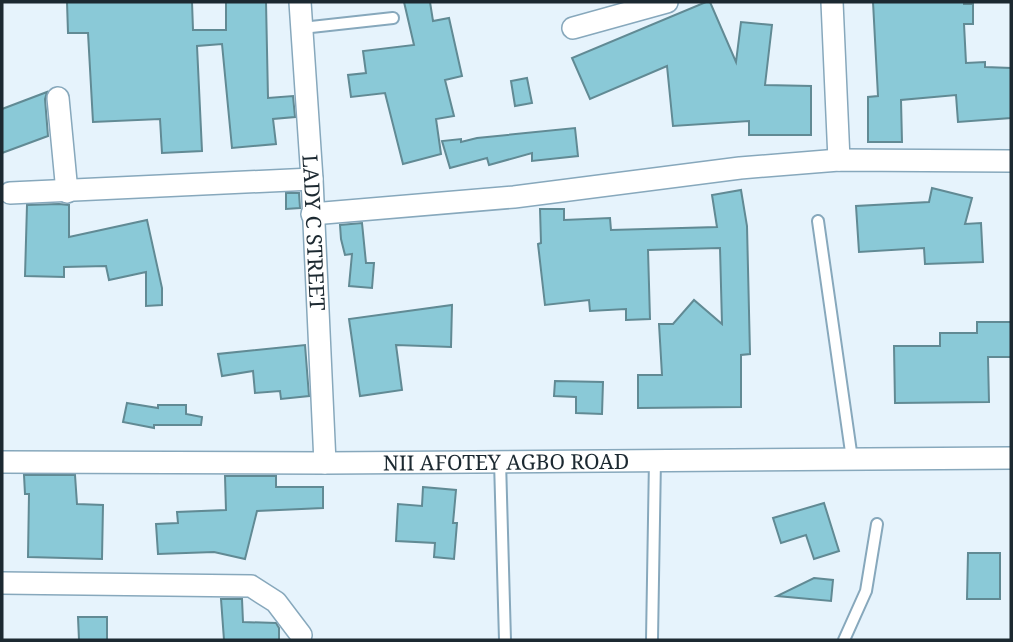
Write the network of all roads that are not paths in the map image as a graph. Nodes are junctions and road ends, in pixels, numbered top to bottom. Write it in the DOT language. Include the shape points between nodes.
graph roads {
  1 [pos="300,2"];
  2 [pos="667,2"];
  3 [pos="832,2"];
  4 [pos="393,18"];
  5 [pos="302,28"];
  6 [pos="573,28"];
  7 [pos="58,98"];
  8 [pos="839,160"];
  9 [pos="1011,161"];
  10 [pos="312,179"];
  11 [pos="67,192"];
  12 [pos="10,193"];
  13 [pos="312,214"];
  14 [pos="818,221"];
  15 [pos="1011,458"];
  16 [pos="655,459"];
  17 [pos="852,459"];
  18 [pos="500,461"];
  19 [pos="2,462"];
  20 [pos="325,463"];
  21 [pos="877,524"];
  22 [pos="2,583"];
  23 [pos="301,635"];
  24 [pos="505,640"];
  25 [pos="652,640"];
  26 [pos="844,640"];
  1 -- 5 [label="street, LADY C STREET"];
  2 -- 6 [label="street"];
  3 -- 8 [label="street"];
  4 -- 5 [label="lane"];
  5 -- 10 [label="street, LADY C STREET"];
  7 -- 11 [label="street"];
  8 -- 9 [label="street"];
  8 -- 13 [label="street" via="514,197"];
  10 -- 11 [label="street"];
  10 -- 13 [label="street, LADY C STREET"];
  11 -- 12 [label="street"];
  13 -- 20 [label="street, LADY C STREET"];
  14 -- 17 [label="lane"];
  15 -- 17 [label="street, NII AFOTEY AGBO ROAD"];
  16 -- 17 [label="street, NII AFOTEY AGBO ROAD"];
  16 -- 18 [label="street, NII AFOTEY AGBO ROAD"];
  16 -- 25 [label="lane"];
  18 -- 20 [label="street, NII AFOTEY AGBO ROAD"];
  18 -- 24 [label="lane"];
  19 -- 20 [label="street, NII AFOTEY AGBO ROAD"];
  21 -- 26 [label="lane" via="866,591"];
  22 -- 23 [label="street" via="251,586 276,602"];
}
